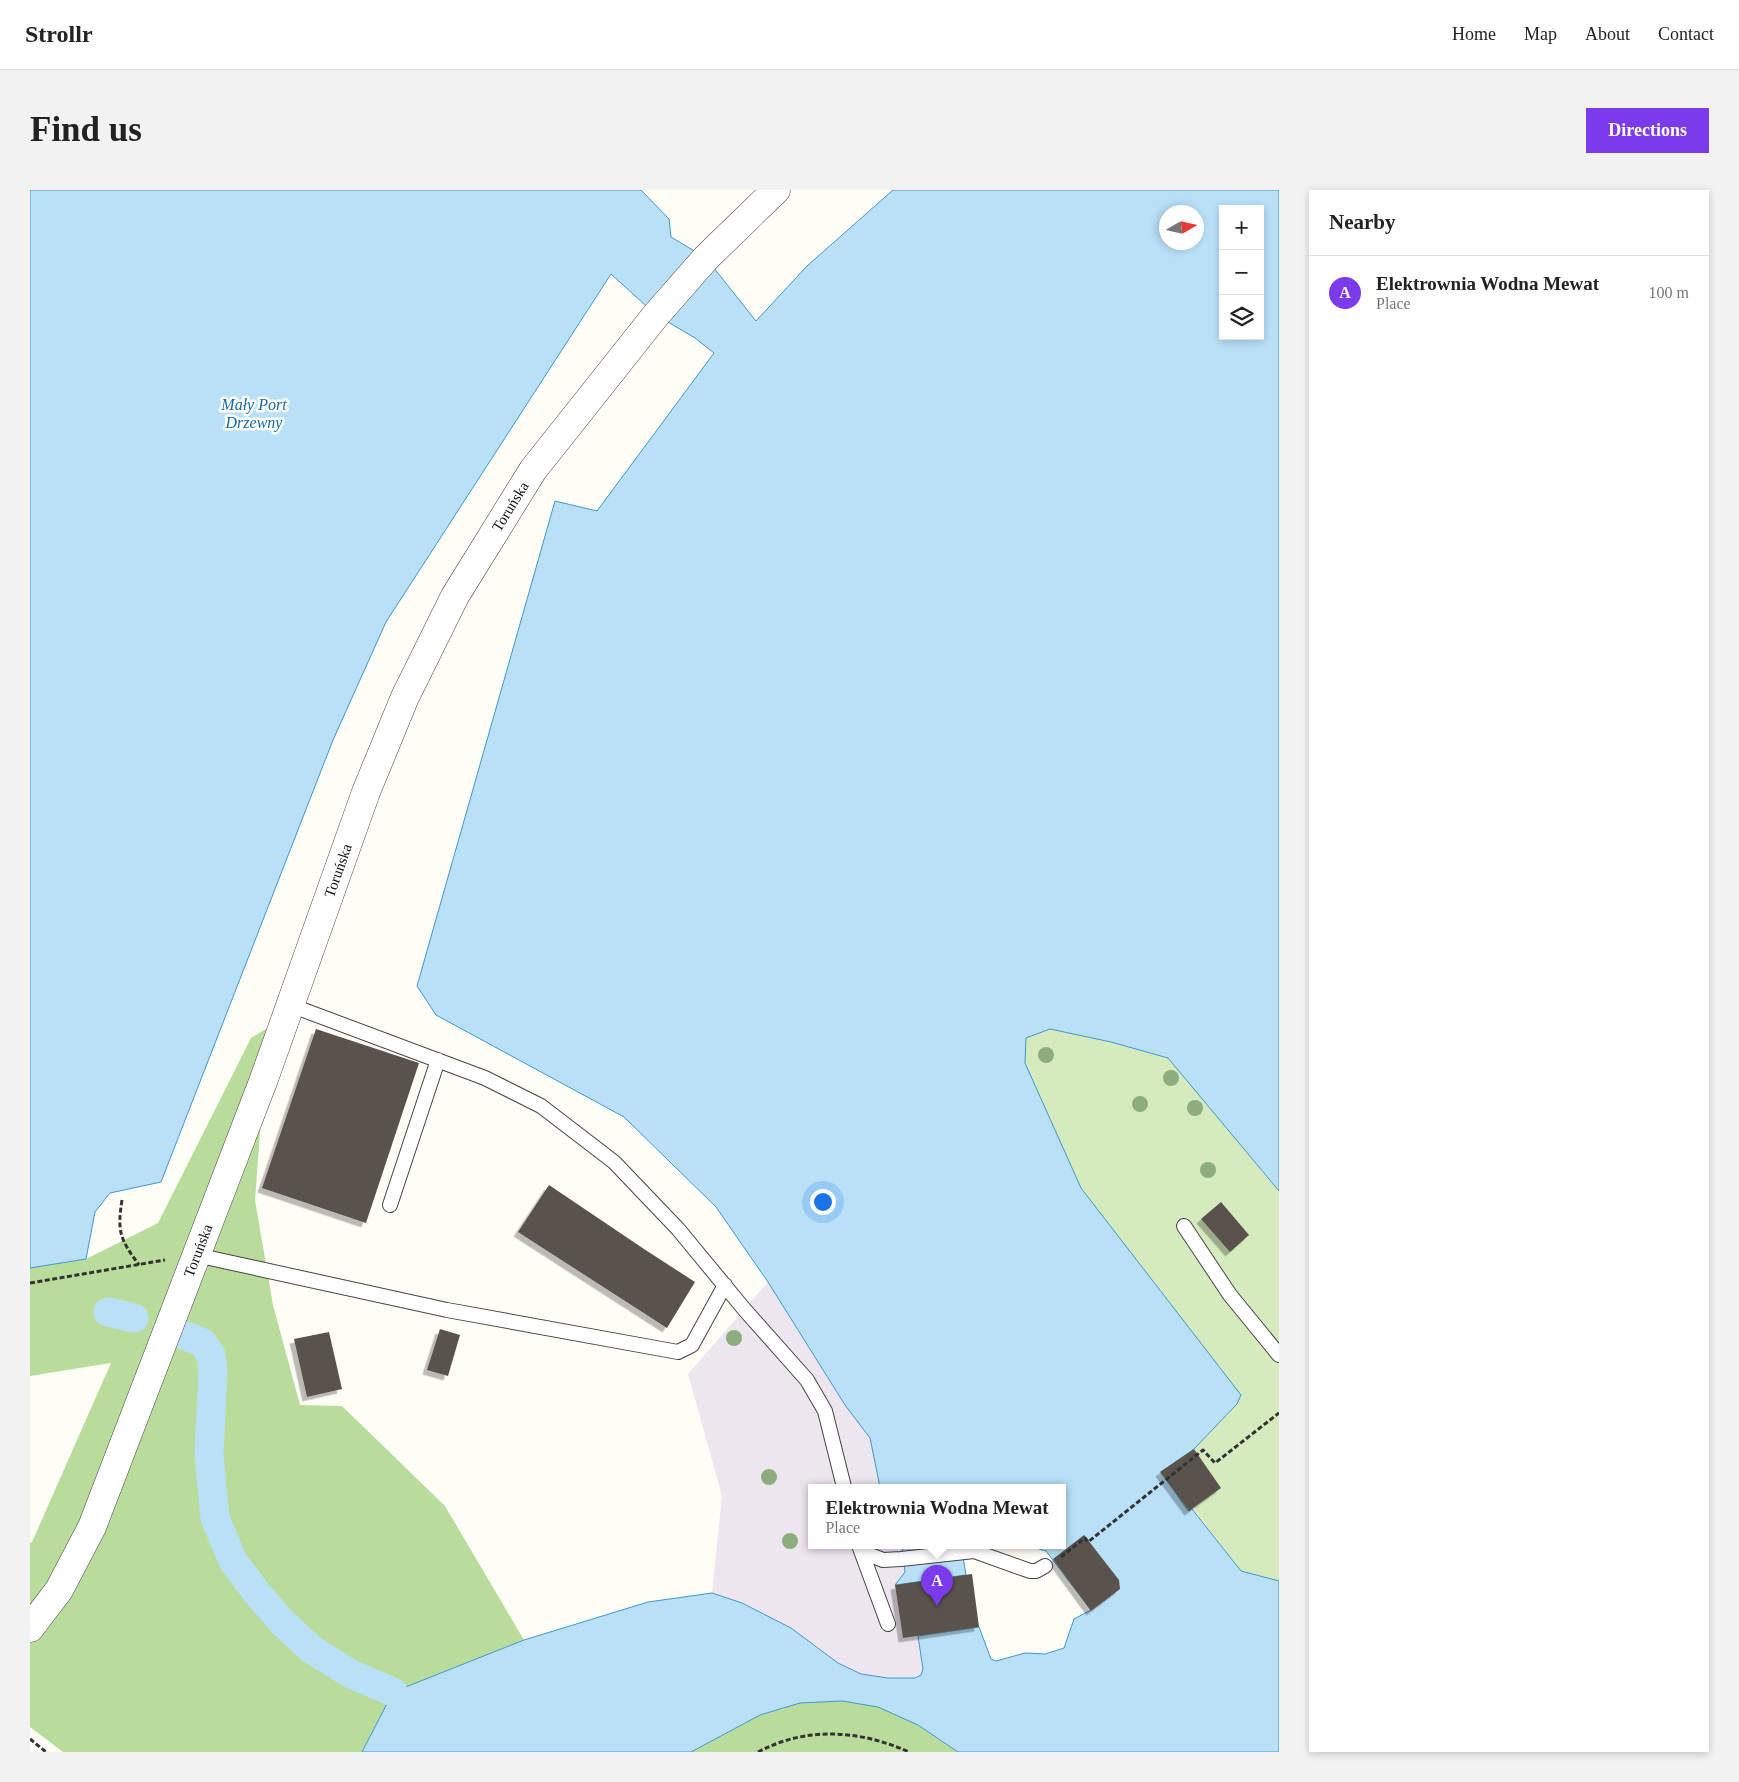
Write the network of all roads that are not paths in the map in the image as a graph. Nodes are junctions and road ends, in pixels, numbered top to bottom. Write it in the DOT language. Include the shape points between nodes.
graph roads {
  1 [pos="776,190"];
  2 [pos="290,1005"];
  3 [pos="438,1060"];
  4 [pos="390,1205"];
  5 [pos="1184,1226"];
  6 [pos="196,1255"];
  7 [pos="725,1285"];
  8 [pos="1279,1355"];
  9 [pos="843,1484"];
  10 [pos="861,1549"];
  11 [pos="862,1549"];
  12 [pos="1050,1564"];
  13 [pos="888,1624"];
  14 [pos="30,1628"];
  1 -- 2 [label="street, Toruńska" via="706,258 533,470 455,596 405,697 366,792"];
  2 -- 3 [label="lane"];
  2 -- 6 [label="street, Toruńska"];
  3 -- 4 [label="lane"];
  3 -- 7 [label="lane" via="485,1078 541,1106 614,1162 678,1229"];
  5 -- 8 [label="lane" via="1230,1295"];
  6 -- 7 [label="lane" via="447,1310 678,1352 692,1345"];
  6 -- 14 [label="street, Toruńska" via="92,1527 59,1590"];
  7 -- 9 [label="lane" via="817,1395 825,1411"];
  10 -- 13 [label="lane"];
  11 -- 12 [label="lane" via="883,1560 974,1551 1030,1571"];
}
